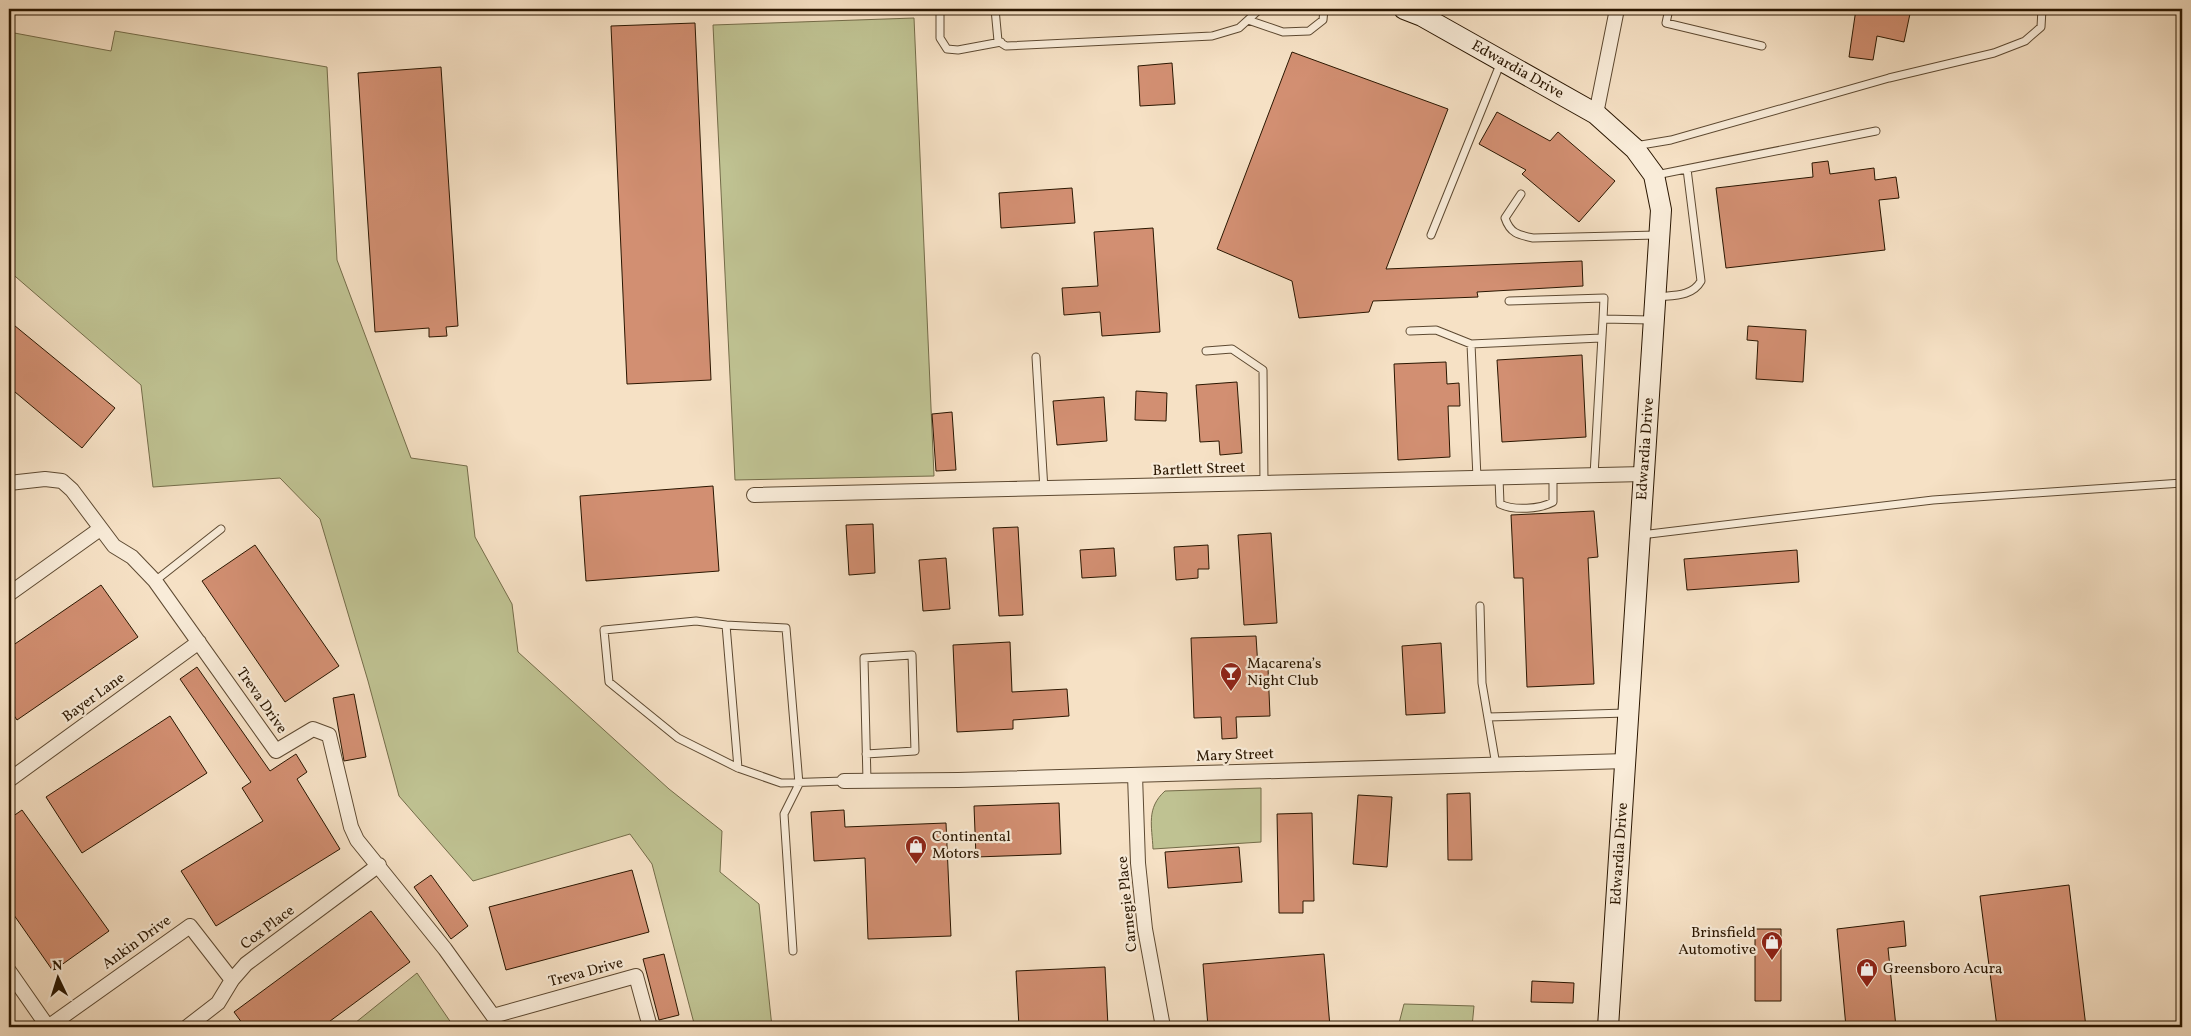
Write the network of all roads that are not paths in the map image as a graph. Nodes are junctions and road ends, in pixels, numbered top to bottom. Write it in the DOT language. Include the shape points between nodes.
graph roads {
  1 [pos="940,9"];
  2 [pos="995,9"];
  3 [pos="1260,9"];
  4 [pos="1324,9"];
  5 [pos="1617,9"];
  6 [pos="1669,9"];
  7 [pos="2042,9"];
  8 [pos="1417,11"];
  9 [pos="1248,20"];
  10 [pos="1001,42"];
  11 [pos="1762,46"];
  12 [pos="1502,61"];
  13 [pos="1596,114"];
  14 [pos="1876,131"];
  15 [pos="1633,147"];
  16 [pos="1687,169"];
  17 [pos="1654,176"];
  18 [pos="1521,194"];
  19 [pos="1431,235"];
  20 [pos="1660,235"];
  21 [pos="1656,297"];
  22 [pos="1509,301"];
  23 [pos="1603,319"];
  24 [pos="1654,320"];
  25 [pos="1410,331"];
  26 [pos="1602,338"];
  27 [pos="1472,344"];
  28 [pos="1206,351"];
  29 [pos="1036,357"];
  30 [pos="1644,474"];
  31 [pos="1594,475"];
  32 [pos="1554,476"];
  33 [pos="1476,478"];
  34 [pos="1499,478"];
  35 [pos="9,483"];
  36 [pos="2182,483"];
  37 [pos="1264,484"];
  38 [pos="1044,490"];
  39 [pos="754,495"];
  40 [pos="100,529"];
  41 [pos="222,529"];
  42 [pos="1640,536"];
  43 [pos="156,580"];
  44 [pos="9,594"];
  45 [pos="1480,606"];
  46 [pos="726,625"];
  47 [pos="199,642"];
  48 [pos="1629,713"];
  49 [pos="1488,717"];
  50 [pos="866,754"];
  51 [pos="1626,760"];
  52 [pos="1496,765"];
  53 [pos="738,768"];
  54 [pos="1135,775"];
  55 [pos="9,780"];
  56 [pos="844,781"];
  57 [pos="867,781"];
  58 [pos="799,784"];
  59 [pos="379,865"];
  60 [pos="793,952"];
  61 [pos="9,971"];
  62 [pos="232,980"];
  63 [pos="497,1022"];
  64 [pos="48,1027"];
  65 [pos="187,1027"];
  66 [pos="650,1027"];
  67 [pos="1163,1027"];
  68 [pos="1608,1027"];
  1 -- 10 [label="lane" via="940,38 947,49"];
  2 -- 10 [label="lane" via="998,41"];
  3 -- 9 [label="lane"];
  4 -- 9 [label="lane" via="1323,20 1309,31 1283,32"];
  5 -- 13 [label="street"];
  6 -- 11 [label="lane" via="1666,23"];
  7 -- 15 [label="lane" via="2041,27 2026,41 1994,53 1889,78 1671,140"];
  8 -- 12 [label="main road, Edwardia Drive"];
  9 -- 10 [label="lane" via="1239,28 1206,36 1006,46"];
  12 -- 13 [label="main road, Edwardia Drive"];
  12 -- 19 [label="lane"];
  13 -- 15 [label="main road, Edwardia Drive"];
  14 -- 16 [label="lane"];
  15 -- 17 [label="main road, Edwardia Drive"];
  16 -- 17 [label="lane"];
  16 -- 21 [label="lane" via="1701,281 1697,289 1685,294"];
  17 -- 20 [label="main road, Edwardia Drive" via="1661,210"];
  18 -- 20 [label="lane" via="1505,218 1508,227 1517,235 1533,238"];
  20 -- 21 [label="main road, Edwardia Drive"];
  21 -- 24 [label="main road, Edwardia Drive"];
  22 -- 23 [label="lane" via="1604,298"];
  23 -- 24 [label="lane"];
  23 -- 26 [label="lane"];
  24 -- 30 [label="main road, Edwardia Drive"];
  25 -- 27 [label="lane" via="1436,330"];
  26 -- 27 [label="lane"];
  26 -- 31 [label="lane"];
  27 -- 33 [label="lane"];
  28 -- 37 [label="lane" via="1232,349 1263,370"];
  29 -- 38 [label="lane"];
  30 -- 31 [label="street, Bartlett Street"];
  30 -- 42 [label="main road, Edwardia Drive"];
  31 -- 32 [label="street, Bartlett Street"];
  32 -- 34 [label="street, Bartlett Street"];
  32 -- 34 [label="lane" via="1553,502 1528,507 1500,504"];
  33 -- 34 [label="street, Bartlett Street"];
  33 -- 37 [label="street, Bartlett Street"];
  35 -- 40 [label="street, Treva Drive" via="46,479 62,481"];
  36 -- 42 [label="lane" via="1933,500"];
  37 -- 38 [label="street, Bartlett Street"];
  38 -- 39 [label="street, Bartlett Street"];
  40 -- 43 [label="street, Treva Drive" via="114,546 132,557"];
  40 -- 44 [label="street"];
  41 -- 43 [label="lane"];
  42 -- 48 [label="main road, Edwardia Drive"];
  43 -- 47 [label="street, Treva Drive"];
  45 -- 49 [label="lane" via="1482,682"];
  46 -- 53 [label="lane"];
  46 -- 53 [label="lane" via="696,621 604,630 609,682 678,738"];
  46 -- 58 [label="lane" via="786,628"];
  47 -- 55 [label="street, Bayer Lane"];
  47 -- 59 [label="street, Treva Drive" via="276,751 313,729 330,736 351,828"];
  48 -- 49 [label="lane"];
  48 -- 51 [label="main road, Edwardia Drive"];
  49 -- 52 [label="lane"];
  50 -- 50 [label="lane" via="915,751 912,655 864,658"];
  50 -- 57 [label="lane"];
  51 -- 52 [label="street, Mary Street"];
  51 -- 68 [label="main road, Edwardia Drive"];
  52 -- 54 [label="street, Mary Street"];
  53 -- 58 [label="lane" via="781,783"];
  54 -- 57 [label="street, Mary Street"];
  54 -- 67 [label="street, Carnegie Place" via="1138,863 1145,929"];
  56 -- 57 [label="street, Mary Street"];
  56 -- 58 [label="lane"];
  58 -- 60 [label="lane" via="784,814"];
  59 -- 62 [label="street, Cox Place" via="246,964"];
  59 -- 63 [label="street, Treva Drive" via="445,948"];
  61 -- 64 [label="street, Ankin Drive"];
  62 -- 64 [label="street, Ankin Drive" via="190,926"];
  62 -- 65 [label="street, Cox Place" via="218,1003"];
  63 -- 66 [label="street, Treva Drive" via="636,976"];
}
